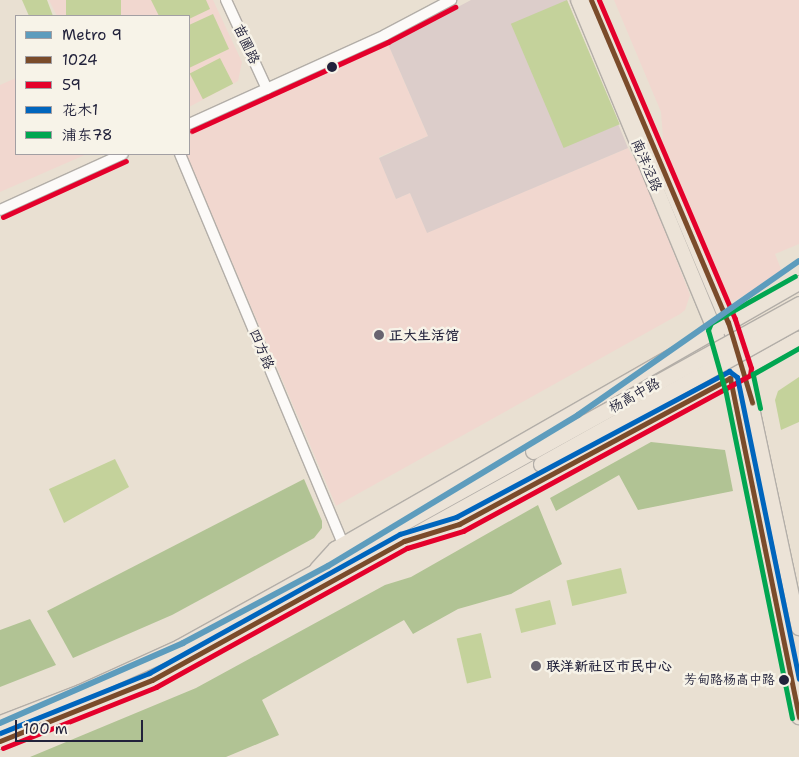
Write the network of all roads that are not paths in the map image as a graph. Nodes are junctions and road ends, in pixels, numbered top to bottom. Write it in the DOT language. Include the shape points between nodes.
graph roads {
  1 [pos="226,0"];
  2 [pos="451,0"];
  3 [pos="578,0"];
  4 [pos="592,0"];
  5 [pos="267,88"];
  6 [pos="190,124"];
  7 [pos="121,155"];
  8 [pos="180,155"];
  9 [pos="0,210"];
  10 [pos="799,283"];
  11 [pos="799,304"];
  12 [pos="799,320"];
  13 [pos="728,322"];
  14 [pos="715,330"];
  15 [pos="799,339"];
  16 [pos="744,370"];
  17 [pos="725,380"];
  18 [pos="537,457"];
  19 [pos="404,541"];
  20 [pos="343,544"];
  21 [pos="312,574"];
  22 [pos="799,628"];
  23 [pos="799,717"];
  24 [pos="0,723"];
  25 [pos="0,742"];
  1 -- 5 [label="street, 苗圃路"];
  2 -- 5 [label="street" via="384,35"];
  3 -- 14 [label="main road, 南洋泾路"];
  4 -- 13 [label="main road, 南洋泾路"];
  5 -- 6 [label="street"];
  7 -- 9 [label="street"];
  8 -- 20 [label="street, 四方路"];
  10 -- 13 [label="main road, 杨高中路"];
  11 -- 18 [label="highway, 杨高中路, bridge"];
  12 -- 18 [label="highway, 杨高中路, bridge"];
  13 -- 14 [label="main road, 杨高中路"];
  13 -- 16 [label="main road, 南洋泾路"];
  14 -- 17 [label="main road, 南洋泾路"];
  14 -- 20 [label="main road, 杨高中路"];
  15 -- 16 [label="main road"];
  16 -- 17 [label="main road"];
  16 -- 22 [label="main road, 南洋泾路"];
  17 -- 19 [label="main road" via="459,524"];
  17 -- 23 [label="main road, 南洋泾路"];
  18 -- 19 [label="highway, 杨高中路"];
  18 -- 21 [label="highway, 杨高中路"];
  19 -- 25 [label="highway, 杨高中路" via="152,680"];
  20 -- 21 [label="main road, 杨高中路"];
  21 -- 24 [label="highway, 杨高中路" via="143,664"];
}
